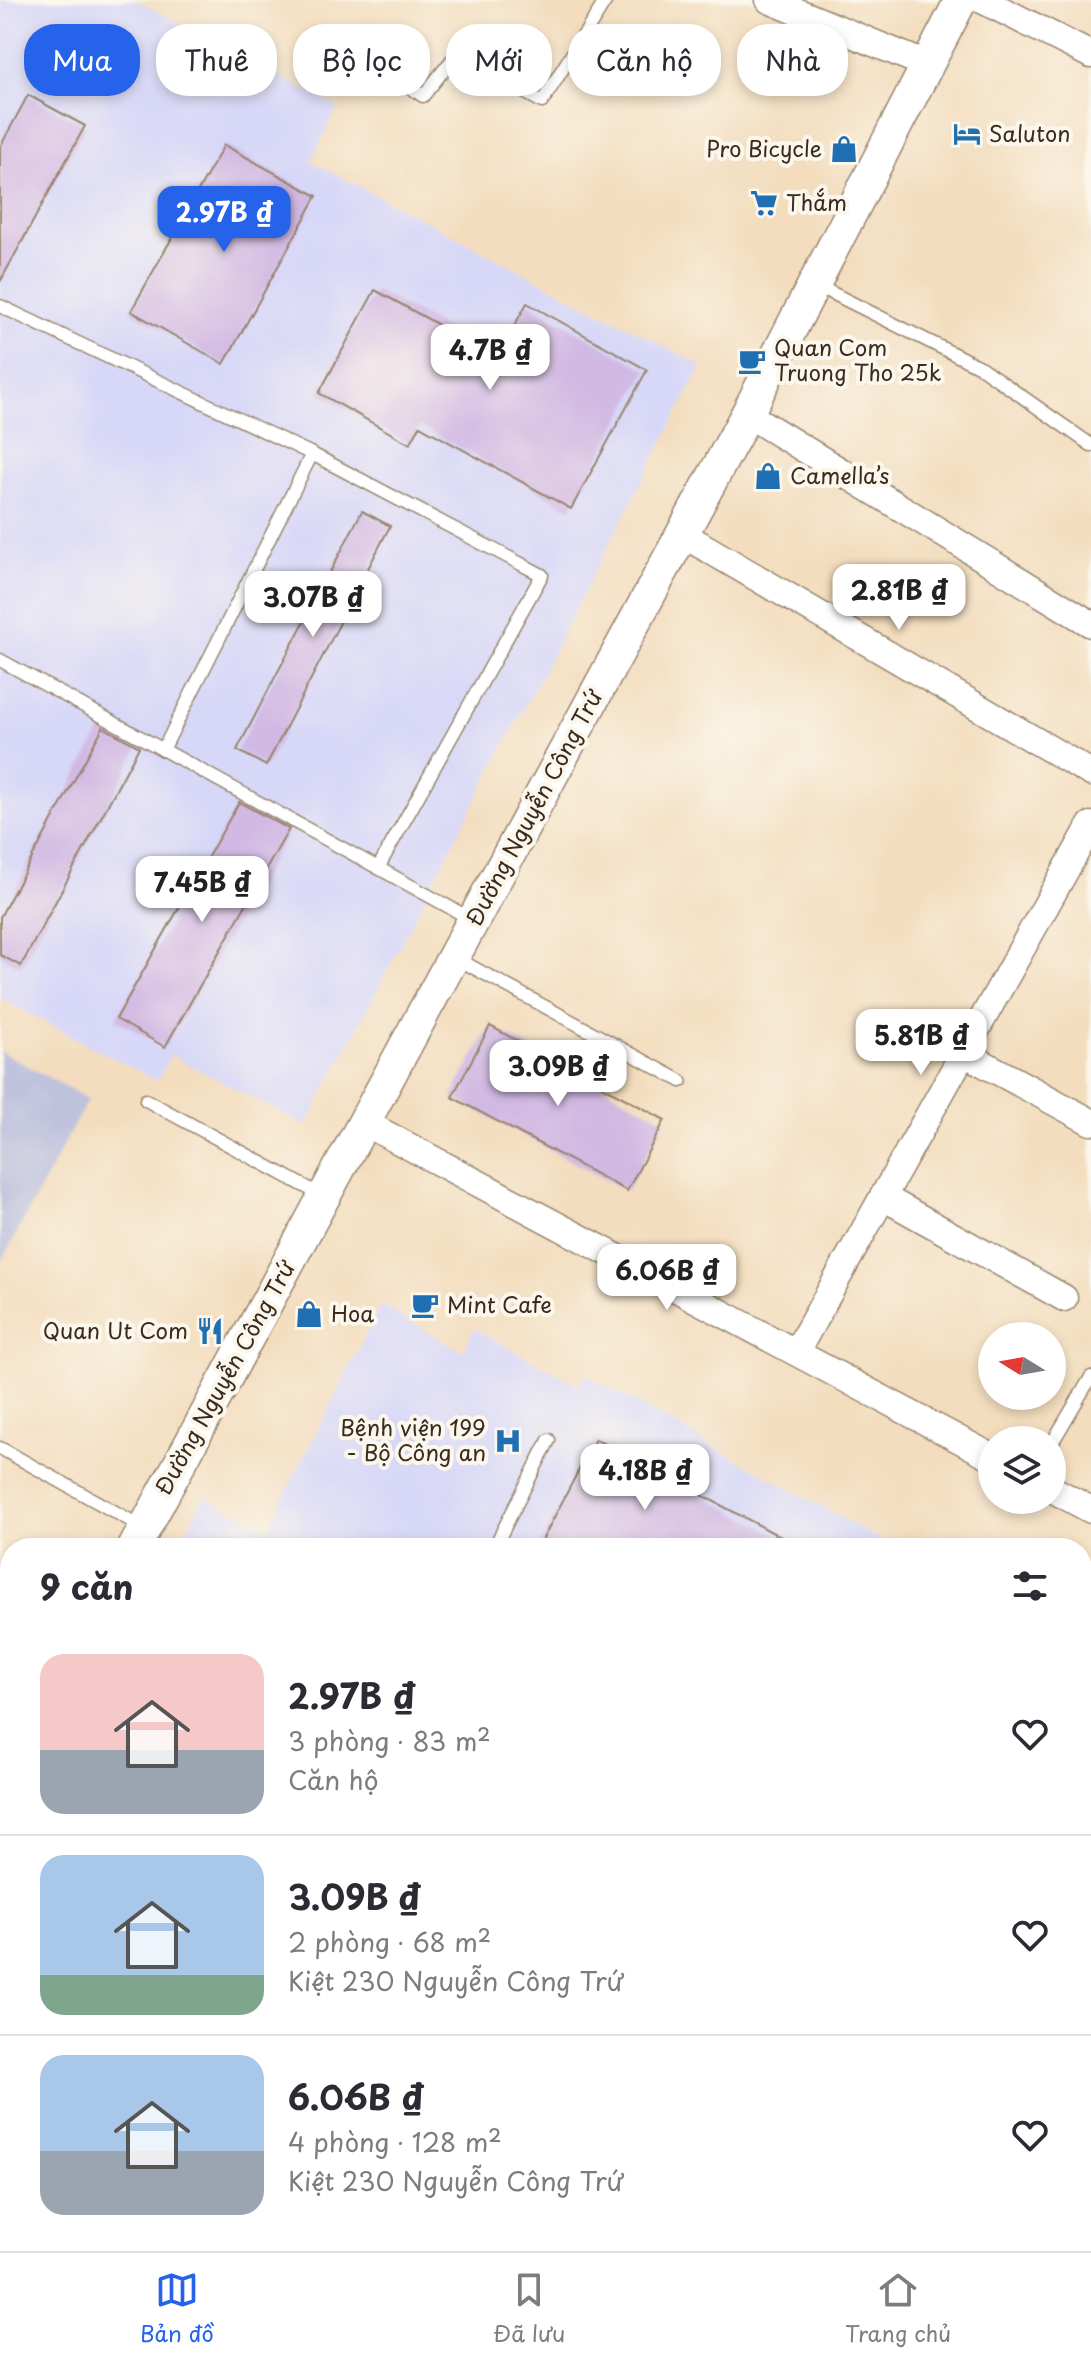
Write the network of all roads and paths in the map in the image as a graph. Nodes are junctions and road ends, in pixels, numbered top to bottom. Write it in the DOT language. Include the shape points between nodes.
graph roads {
  1 [pos="606,0"];
  2 [pos="769,0"];
  3 [pos="961,0"];
  4 [pos="982,0"];
  5 [pos="1091,55"];
  6 [pos="927,65"];
  7 [pos="430,87"];
  8 [pos="814,283"];
  9 [pos="0,306"];
  10 [pos="747,414"];
  11 [pos="1091,445"];
  12 [pos="312,454"];
  13 [pos="682,534"];
  14 [pos="1091,624"];
  15 [pos="0,660"];
  16 [pos="163,750"];
  17 [pos="1091,773"];
  18 [pos="1091,825"];
  19 [pos="378,868"];
  20 [pos="474,921"];
  21 [pos="454,957"];
  22 [pos="964,1053"];
  23 [pos="681,1081"];
  24 [pos="146,1100"];
  25 [pos="1091,1122"];
  26 [pos="365,1123"];
  27 [pos="324,1197"];
  28 [pos="883,1197"];
  29 [pos="1064,1298"];
  30 [pos="796,1352"];
  31 [pos="1091,1377"];
  32 [pos="1062,1426"];
  33 [pos="549,1440"];
  34 [pos="0,1448"];
  35 [pos="978,1450"];
  36 [pos="1066,1497"];
  37 [pos="1091,1510"];
  38 [pos="139,1538"];
  39 [pos="499,1538"];
  1 -- 7 [label="lane" via="542,102 456,55"];
  2 -- 6 [label="street"];
  3 -- 6 [label="street, Đường Nguyễn Công Trứ"];
  4 -- 5 [label="street"];
  6 -- 8 [label="street, Đường Nguyễn Công Trứ"];
  8 -- 10 [label="street, Đường Nguyễn Công Trứ"];
  8 -- 11 [label="lane" via="980,367"];
  9 -- 12 [label="lane"];
  10 -- 13 [label="street, Đường Nguyễn Công Trứ"];
  10 -- 14 [label="street"];
  12 -- 16 [label="lane"];
  12 -- 19 [label="lane" via="542,575"];
  13 -- 17 [label="street"];
  13 -- 20 [label="street, Đường Nguyễn Công Trứ"];
  15 -- 16 [label="lane"];
  16 -- 19 [label="lane"];
  18 -- 22 [label="street"];
  19 -- 20 [label="lane"];
  20 -- 21 [label="street, Đường Nguyễn Công Trứ"];
  21 -- 23 [label="lane"];
  21 -- 26 [label="street, Đường Nguyễn Công Trứ"];
  22 -- 25 [label="street"];
  22 -- 28 [label="street"];
  24 -- 27 [label="lane"];
  26 -- 27 [label="street, Đường Nguyễn Công Trứ"];
  26 -- 30 [label="street"];
  27 -- 38 [label="street, Đường Nguyễn Công Trứ"];
  28 -- 29 [label="street"];
  28 -- 30 [label="street"];
  30 -- 35 [label="street"];
  31 -- 32 [label="lane"];
  33 -- 39 [label="lane"];
  34 -- 38 [label="lane"];
  36 -- 37 [label="street"];
}
